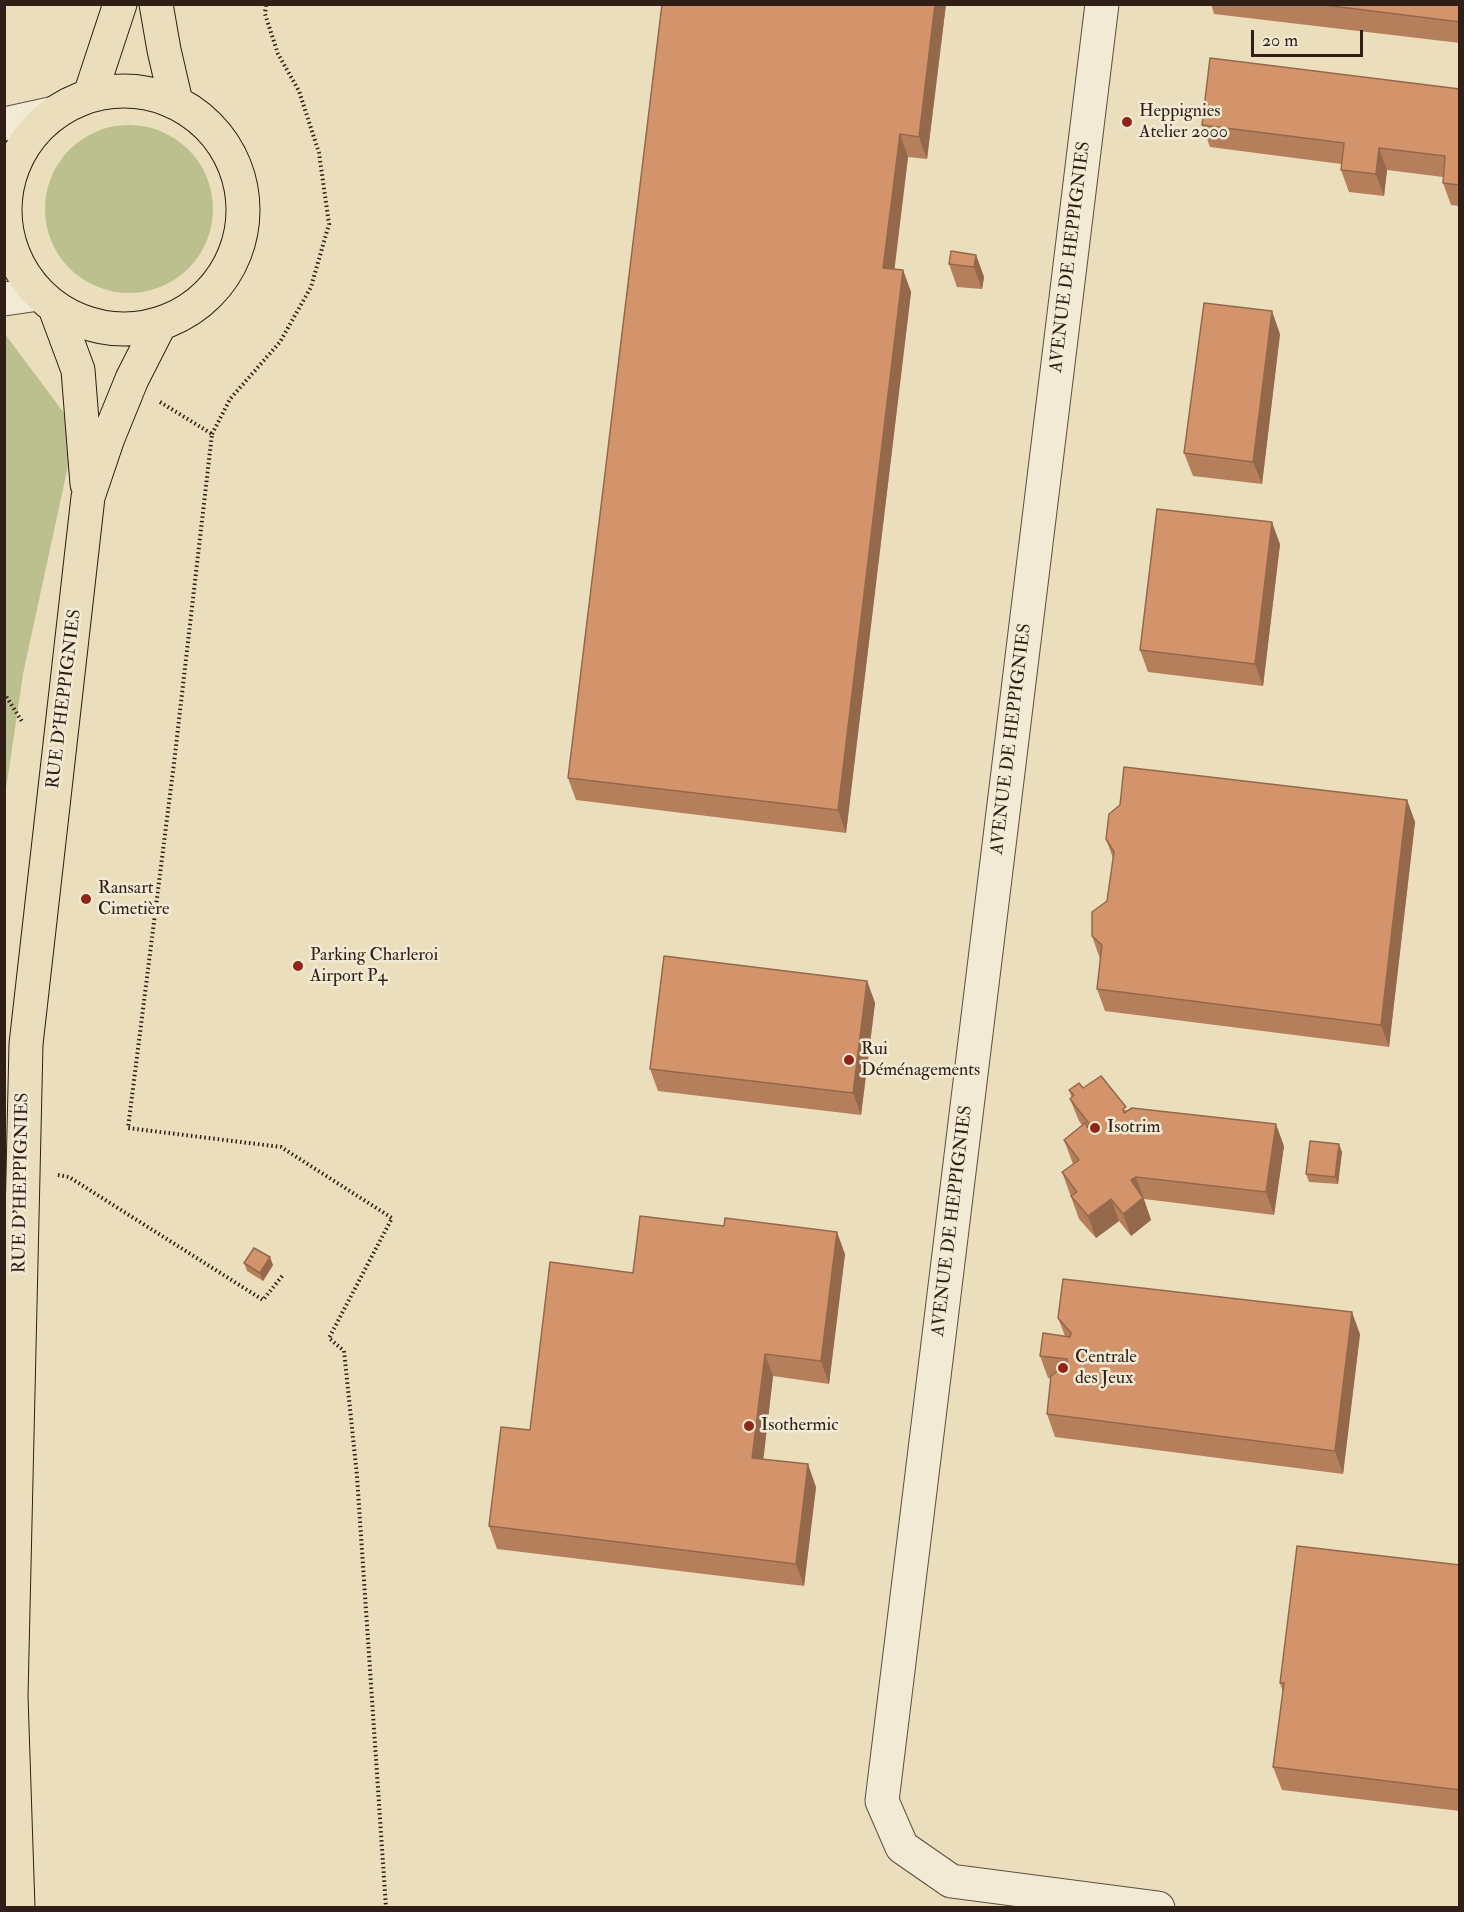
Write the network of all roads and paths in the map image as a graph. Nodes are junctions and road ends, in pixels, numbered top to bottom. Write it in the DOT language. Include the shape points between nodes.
graph roads {
  1 [pos="120,4"];
  2 [pos="156,4"];
  3 [pos="266,4"];
  4 [pos="1102,4"];
  5 [pos="90,95"];
  6 [pos="176,102"];
  7 [pos="54,113"];
  8 [pos="4,124"];
  9 [pos="5,221"];
  10 [pos="4,299"];
  11 [pos="47,301"];
  12 [pos="160,324"];
  13 [pos="158,401"];
  14 [pos="212,434"];
  15 [pos="88,497"];
  16 [pos="23,1165"];
  17 [pos="283,1275"];
  18 [pos="18,1908"];
  19 [pos="386,1908"];
  20 [pos="1158,1908"];
  1 -- 5 [label="main road"];
  2 -- 6 [label="main road"];
  3 -- 14 [label="path" via="265,14 278,54 299,91 320,153 329,224 311,287 279,342 230,399"];
  4 -- 20 [label="street, AVENUE DE HEPPIGNIES" via="882,1801 902,1847 951,1881"];
  5 -- 6 [label="main road" via="136,91"];
  5 -- 7 [label="main road"];
  6 -- 12 [label="main road" via="209,126 233,159 244,198 241,239 224,276 196,306"];
  7 -- 8 [label="street"];
  7 -- 9 [label="main road" via="26,142 8,180"];
  9 -- 11 [label="main road" via="15,261"];
  10 -- 11 [label="street"];
  11 -- 12 [label="main road" via="87,324 124,330"];
  11 -- 15 [label="main road, RUE D'HEPPIGNIES" via="78,370"];
  12 -- 15 [label="main road, RUE D'HEPPIGNIES" via="132,379"];
  13 -- 14 [label="path"];
  14 -- 19 [label="path" via="128,1128 281,1147 392,1218 329,1338 344,1351 357,1476"];
  15 -- 16 [label="main road, RUE D'HEPPIGNIES" via="26,1044"];
  16 -- 17 [label="path" via="69,1178 263,1300"];
  16 -- 18 [label="main road, RUE D'HEPPIGNIES" via="11,1696"];
}
